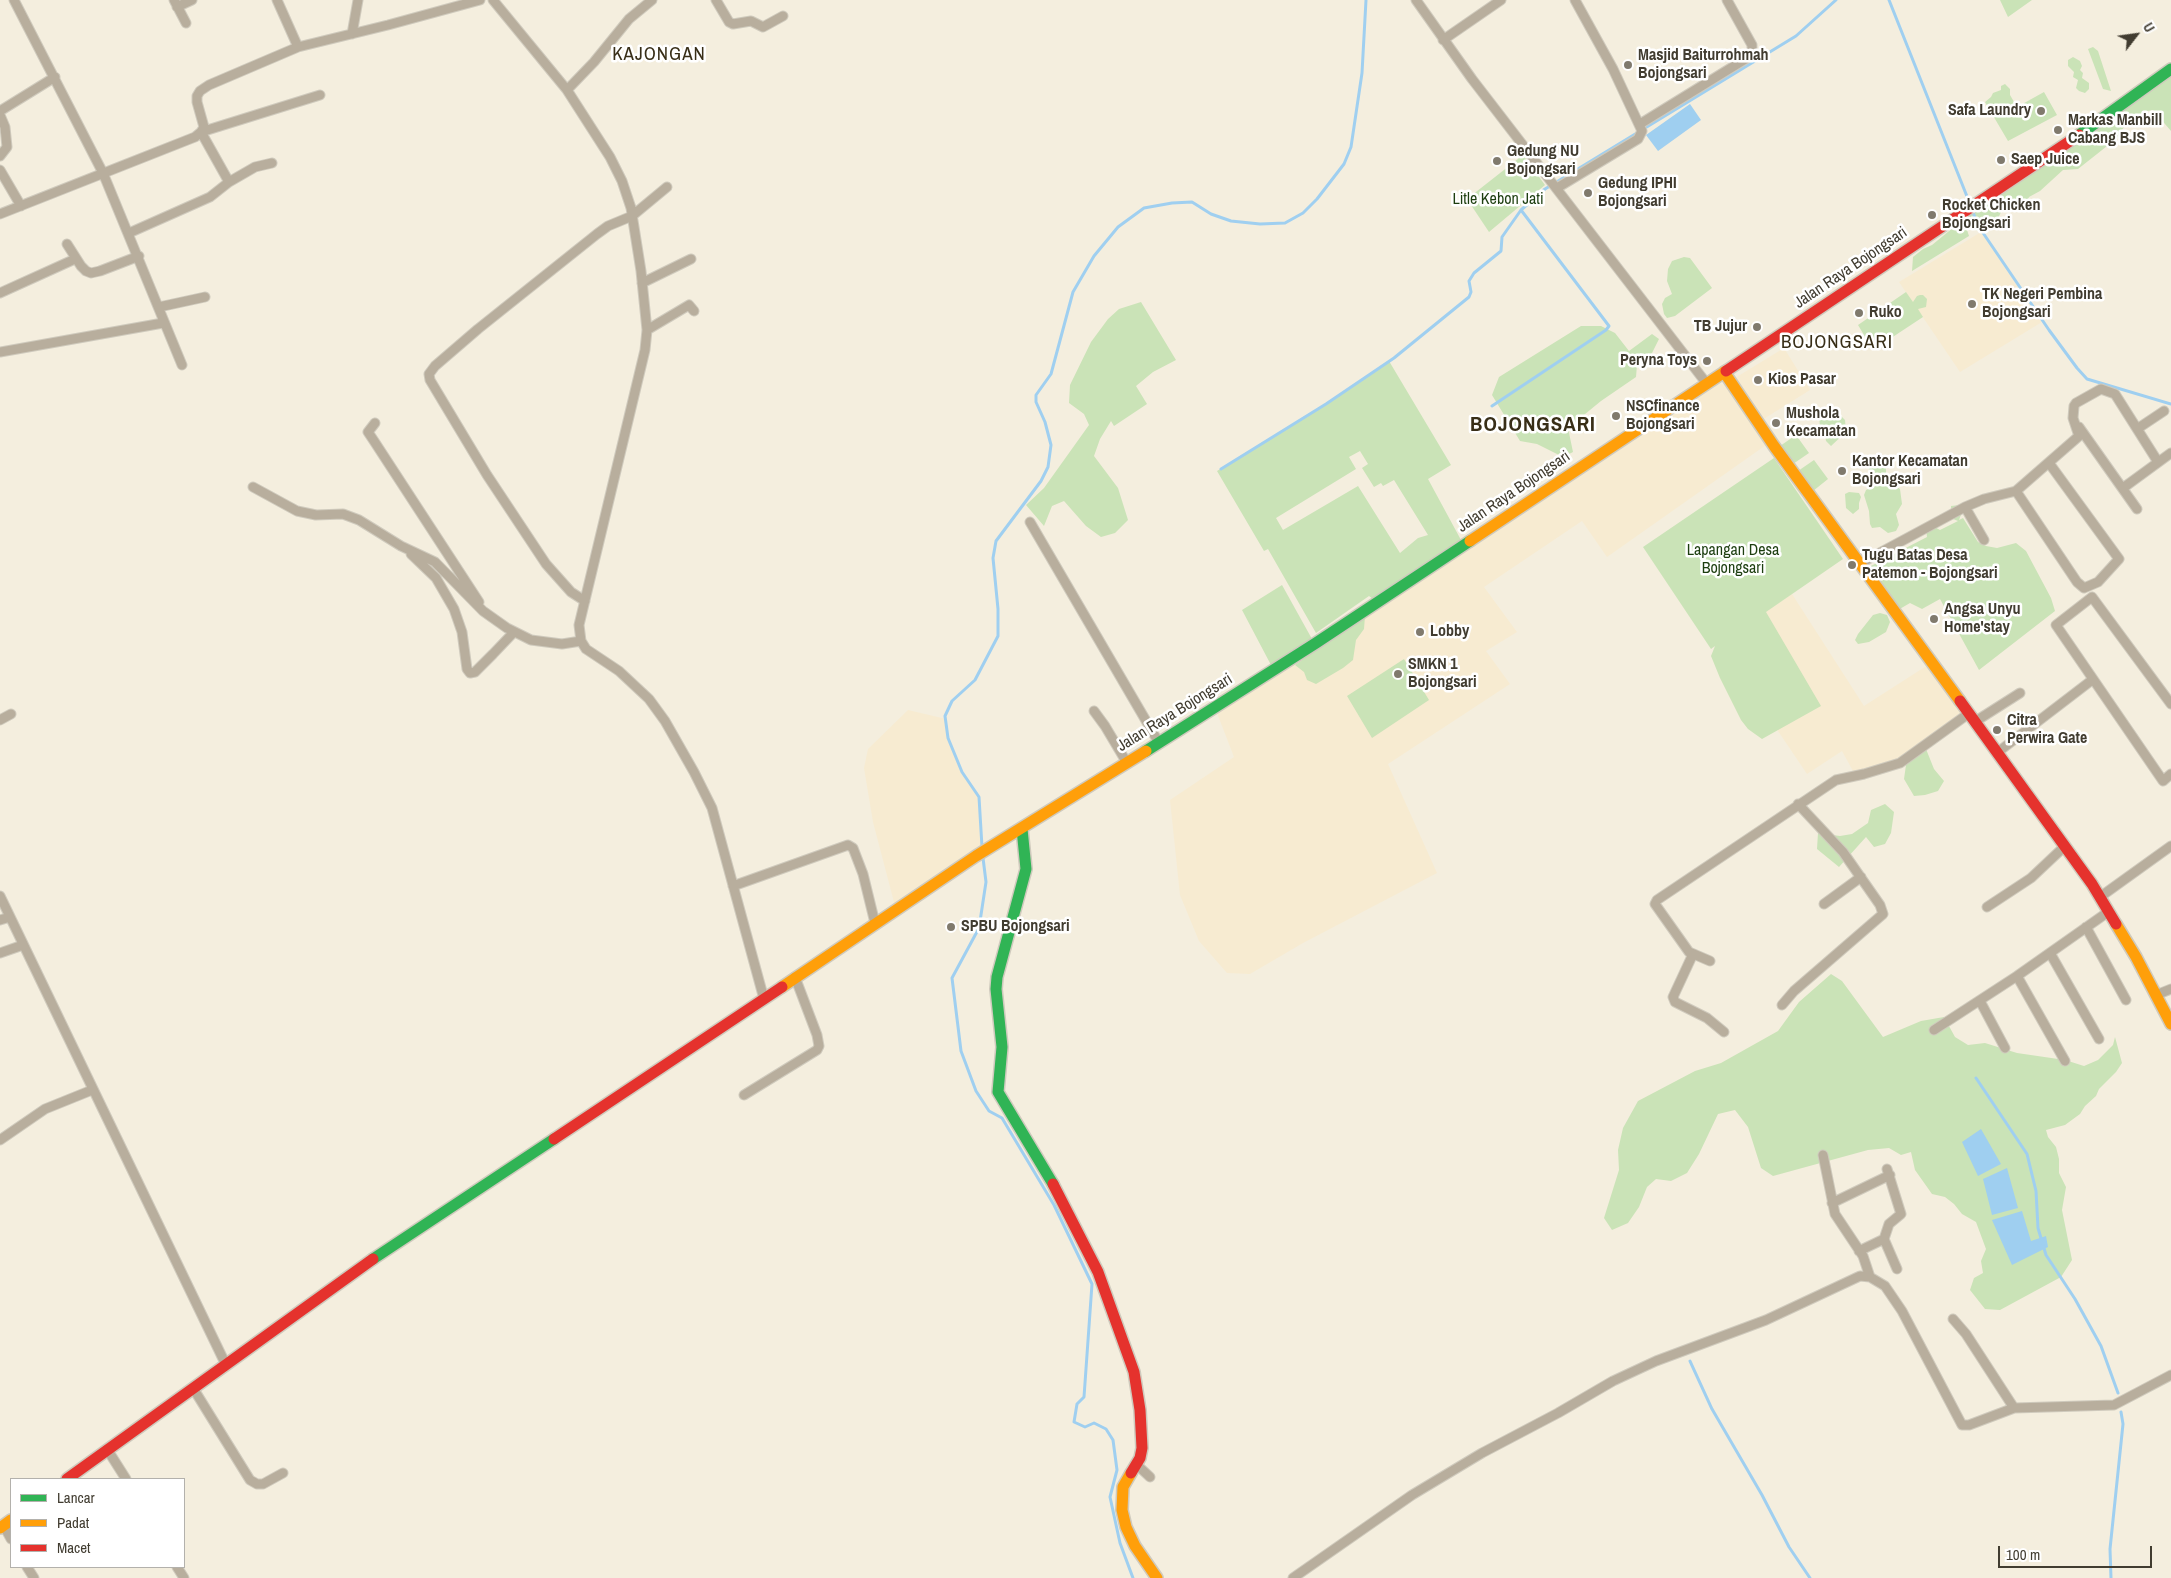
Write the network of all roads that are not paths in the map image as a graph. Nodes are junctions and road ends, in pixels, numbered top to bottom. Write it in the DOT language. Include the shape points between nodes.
graph roads {
  1 [pos="14,0"];
  2 [pos="192,0"];
  3 [pos="277,0"];
  4 [pos="358,0"];
  5 [pos="480,0"];
  6 [pos="493,0"];
  7 [pos="652,0"];
  8 [pos="716,0"];
  9 [pos="1416,0"];
  10 [pos="1501,0"];
  11 [pos="1576,0"];
  12 [pos="1727,0"];
  13 [pos="175,3"];
  14 [pos="783,16"];
  15 [pos="186,24"];
  16 [pos="352,34"];
  17 [pos="1443,40"];
  18 [pos="298,47"];
  19 [pos="2171,69"];
  20 [pos="55,77"];
  21 [pos="566,90"];
  22 [pos="320,95"];
  23 [pos="0,111"];
  24 [pos="0,115"];
  25 [pos="1641,127"];
  26 [pos="201,132"];
  27 [pos="0,156"];
  28 [pos="272,163"];
  29 [pos="0,170"];
  30 [pos="103,173"];
  31 [pos="229,182"];
  32 [pos="1555,185"];
  33 [pos="667,187"];
  34 [pos="21,206"];
  35 [pos="0,214"];
  36 [pos="632,216"];
  37 [pos="130,233"];
  38 [pos="67,244"];
  39 [pos="139,256"];
  40 [pos="75,259"];
  41 [pos="691,259"];
  42 [pos="642,283"];
  43 [pos="0,294"];
  44 [pos="205,297"];
  45 [pos="159,307"];
  46 [pos="694,311"];
  47 [pos="163,323"];
  48 [pos="647,330"];
  49 [pos="1,349"];
  50 [pos="182,365"];
  51 [pos="1724,372"];
  52 [pos="1707,384"];
  53 [pos="2164,411"];
  54 [pos="2073,418"];
  55 [pos="375,422"];
  56 [pos="2137,429"];
  57 [pos="2171,453"];
  58 [pos="2158,462"];
  59 [pos="2049,463"];
  60 [pos="253,487"];
  61 [pos="2123,488"];
  62 [pos="2016,491"];
  63 [pos="1965,507"];
  64 [pos="2138,508"];
  65 [pos="1030,522"];
  66 [pos="1984,540"];
  67 [pos="401,546"];
  68 [pos="1859,564"];
  69 [pos="585,601"];
  70 [pos="483,611"];
  71 [pos="514,632"];
  72 [pos="581,641"];
  73 [pos="2092,680"];
  74 [pos="2020,693"];
  75 [pos="2171,704"];
  76 [pos="1094,711"];
  77 [pos="11,714"];
  78 [pos="1972,717"];
  79 [pos="0,720"];
  80 [pos="1160,743"];
  81 [pos="1998,752"];
  82 [pos="1127,763"];
  83 [pos="2171,774"];
  84 [pos="1798,804"];
  85 [pos="1022,829"];
  86 [pos="2065,846"];
  87 [pos="2171,846"];
  88 [pos="1861,877"];
  89 [pos="733,886"];
  90 [pos="0,896"];
  91 [pos="2100,897"];
  92 [pos="1824,904"];
  93 [pos="1987,907"];
  94 [pos="2108,912"];
  95 [pos="10,917"];
  96 [pos="0,920"];
  97 [pos="875,922"];
  98 [pos="2086,928"];
  99 [pos="23,945"];
  100 [pos="0,953"];
  101 [pos="2050,953"];
  102 [pos="1693,954"];
  103 [pos="1710,961"];
  104 [pos="2017,976"];
  105 [pos="795,977"];
  106 [pos="2171,989"];
  107 [pos="2156,995"];
  108 [pos="764,999"];
  109 [pos="2126,1000"];
  110 [pos="1980,1001"];
  111 [pos="1782,1005"];
  112 [pos="2171,1024"];
  113 [pos="1934,1030"];
  114 [pos="1724,1032"];
  115 [pos="2099,1039"];
  116 [pos="2005,1048"];
  117 [pos="2065,1061"];
  118 [pos="92,1090"];
  119 [pos="744,1095"];
  120 [pos="0,1140"];
  121 [pos="1823,1155"];
  122 [pos="1832,1203"];
  123 [pos="1884,1239"];
  124 [pos="1859,1251"];
  125 [pos="1897,1269"];
  126 [pos="1870,1277"];
  127 [pos="1953,1319"];
  128 [pos="226,1365"];
  129 [pos="2171,1375"];
  130 [pos="193,1388"];
  131 [pos="2014,1408"];
  132 [pos="108,1449"];
  133 [pos="1139,1466"];
  134 [pos="283,1473"];
  135 [pos="1150,1477"];
  136 [pos="67,1478"];
  137 [pos="125,1478"];
  138 [pos="5,1524"];
  139 [pos="10,1536"];
  140 [pos="1157,1578"];
  141 [pos="1293,1578"];
  1 -- 20 [label="street"];
  2 -- 13 [label="street"];
  3 -- 18 [label="street"];
  4 -- 16 [label="street"];
  5 -- 16 [label="street"];
  6 -- 21 [label="street"];
  7 -- 21 [label="street" via="629,19"];
  8 -- 14 [label="street" via="733,24 751,21 763,27"];
  9 -- 17 [label="street"];
  10 -- 17 [label="street"];
  11 -- 25 [label="street"];
  12 -- 25 [label="street" via="1752,45 1752,55"];
  13 -- 15 [label="street"];
  16 -- 18 [label="street"];
  17 -- 32 [label="street"];
  18 -- 26 [label="street" via="200,91 197,102 204,127"];
  19 -- 51 [label="main road, Jalan Raya Bojongsari" via="2066,144"];
  20 -- 23 [label="street"];
  20 -- 30 [label="street"];
  21 -- 36 [label="street" via="610,157 622,181"];
  22 -- 26 [label="street"];
  24 -- 27 [label="street" via="6,127 7,147"];
  25 -- 32 [label="street" via="1638,139"];
  26 -- 30 [label="street"];
  26 -- 31 [label="street"];
  28 -- 31 [label="street" via="255,167"];
  29 -- 34 [label="street"];
  30 -- 34 [label="street"];
  30 -- 37 [label="street"];
  31 -- 37 [label="street" via="210,197"];
  32 -- 52 [label="street"];
  33 -- 36 [label="street"];
  34 -- 35 [label="street"];
  36 -- 42 [label="street"];
  36 -- 69 [label="street" via="597,234 478,329 429,374 487,475 546,564 571,592"];
  37 -- 39 [label="street"];
  38 -- 40 [label="street"];
  39 -- 40 [label="street" via="92,273"];
  39 -- 45 [label="street"];
  40 -- 43 [label="street"];
  41 -- 42 [label="street"];
  42 -- 48 [label="street"];
  44 -- 45 [label="street"];
  45 -- 47 [label="street"];
  46 -- 48 [label="street" via="689,305"];
  47 -- 49 [label="street"];
  47 -- 50 [label="street"];
  48 -- 69 [label="street" via="645,350"];
  51 -- 52 [label="main road, Jalan Raya Bojongsari"];
  51 -- 68 [label="main road"];
  52 -- 80 [label="main road, Jalan Raya Bojongsari"];
  53 -- 56 [label="street"];
  54 -- 56 [label="street" via="2076,403 2101,389 2115,394"];
  54 -- 59 [label="street" via="2079,436"];
  54 -- 61 [label="street"];
  55 -- 70 [label="street" via="368,432"];
  56 -- 58 [label="street"];
  57 -- 58 [label="street"];
  58 -- 61 [label="street"];
  59 -- 62 [label="street"];
  59 -- 62 [label="street" via="2119,559 2098,582 2084,588 2077,582"];
  60 -- 67 [label="street" via="297,511 350,516"];
  61 -- 64 [label="street"];
  62 -- 63 [label="street"];
  63 -- 66 [label="street"];
  63 -- 68 [label="street"];
  65 -- 80 [label="street"];
  67 -- 70 [label="street" via="434,562"];
  67 -- 71 [label="street" via="436,578 444,591 458,619 470,674"];
  68 -- 78 [label="main road"];
  69 -- 72 [label="street" via="579,626"];
  70 -- 71 [label="street"];
  71 -- 72 [label="street" via="531,640 562,644"];
  72 -- 89 [label="street" via="586,649 619,671 665,721 712,808"];
  73 -- 75 [label="street" via="2056,626 2092,597"];
  73 -- 81 [label="street"];
  73 -- 83 [label="street" via="2163,781"];
  74 -- 78 [label="street"];
  76 -- 82 [label="street"];
  77 -- 79 [label="street"];
  78 -- 81 [label="main road"];
  78 -- 84 [label="street" via="1900,763 1836,780"];
  80 -- 82 [label="main road, Jalan Raya Bojongsari"];
  81 -- 86 [label="main road"];
  82 -- 85 [label="main road, Jalan Raya Bojongsari"];
  84 -- 88 [label="street" via="1843,852"];
  84 -- 102 [label="street" via="1657,900 1656,904"];
  85 -- 97 [label="main road, Jalan Raya Bojongsari"];
  85 -- 133 [label="main road" via="1026,869 997,976 1002,1047 998,1092 1060,1196 1098,1272 1132,1364 1138,1390 1142,1448"];
  86 -- 91 [label="main road"];
  86 -- 93 [label="street" via="2030,878"];
  87 -- 91 [label="street"];
  88 -- 92 [label="street"];
  88 -- 111 [label="street" via="1883,914"];
  89 -- 97 [label="street" via="848,844 853,848 863,874"];
  89 -- 108 [label="street"];
  90 -- 95 [label="street"];
  91 -- 94 [label="main road"];
  94 -- 98 [label="street"];
  94 -- 107 [label="main road"];
  95 -- 96 [label="street"];
  95 -- 99 [label="street"];
  97 -- 105 [label="main road, Jalan Raya Bojongsari"];
  98 -- 101 [label="street"];
  98 -- 109 [label="street"];
  99 -- 100 [label="street"];
  99 -- 118 [label="street"];
  101 -- 104 [label="street"];
  101 -- 115 [label="street"];
  102 -- 103 [label="street"];
  102 -- 114 [label="street" via="1673,997 1675,1002 1707,1018"];
  104 -- 110 [label="street"];
  104 -- 117 [label="street"];
  105 -- 108 [label="main road, Jalan Raya Bojongsari"];
  105 -- 119 [label="street" via="819,1046"];
  106 -- 107 [label="street"];
  107 -- 112 [label="main road"];
  108 -- 128 [label="main road, Jalan Raya Bojongsari" via="386,1250"];
  110 -- 113 [label="street"];
  110 -- 116 [label="street"];
  118 -- 120 [label="street" via="45,1109"];
  118 -- 128 [label="street"];
  121 -- 122 [label="street"];
  122 -- 123 [label="street" via="1888,1172 1901,1214 1889,1224"];
  122 -- 124 [label="street" via="1838,1221"];
  123 -- 124 [label="street"];
  123 -- 125 [label="street"];
  124 -- 126 [label="street"];
  126 -- 131 [label="street" via="1885,1286 1902,1311 1962,1425"];
  126 -- 141 [label="street" via="1860,1276 1766,1320 1656,1361 1613,1381 1412,1495"];
  127 -- 131 [label="street"];
  128 -- 130 [label="main road, Jalan Raya Bojongsari"];
  129 -- 131 [label="street" via="2114,1405"];
  130 -- 132 [label="main road, Jalan Raya Bojongsari"];
  130 -- 134 [label="street" via="250,1480 262,1484"];
  132 -- 136 [label="main road, Jalan Raya Bojongsari"];
  132 -- 137 [label="street"];
  133 -- 135 [label="street"];
  133 -- 140 [label="main road" via="1124,1487 1122,1510 1135,1546"];
  138 -- 139 [label="street"];
}
